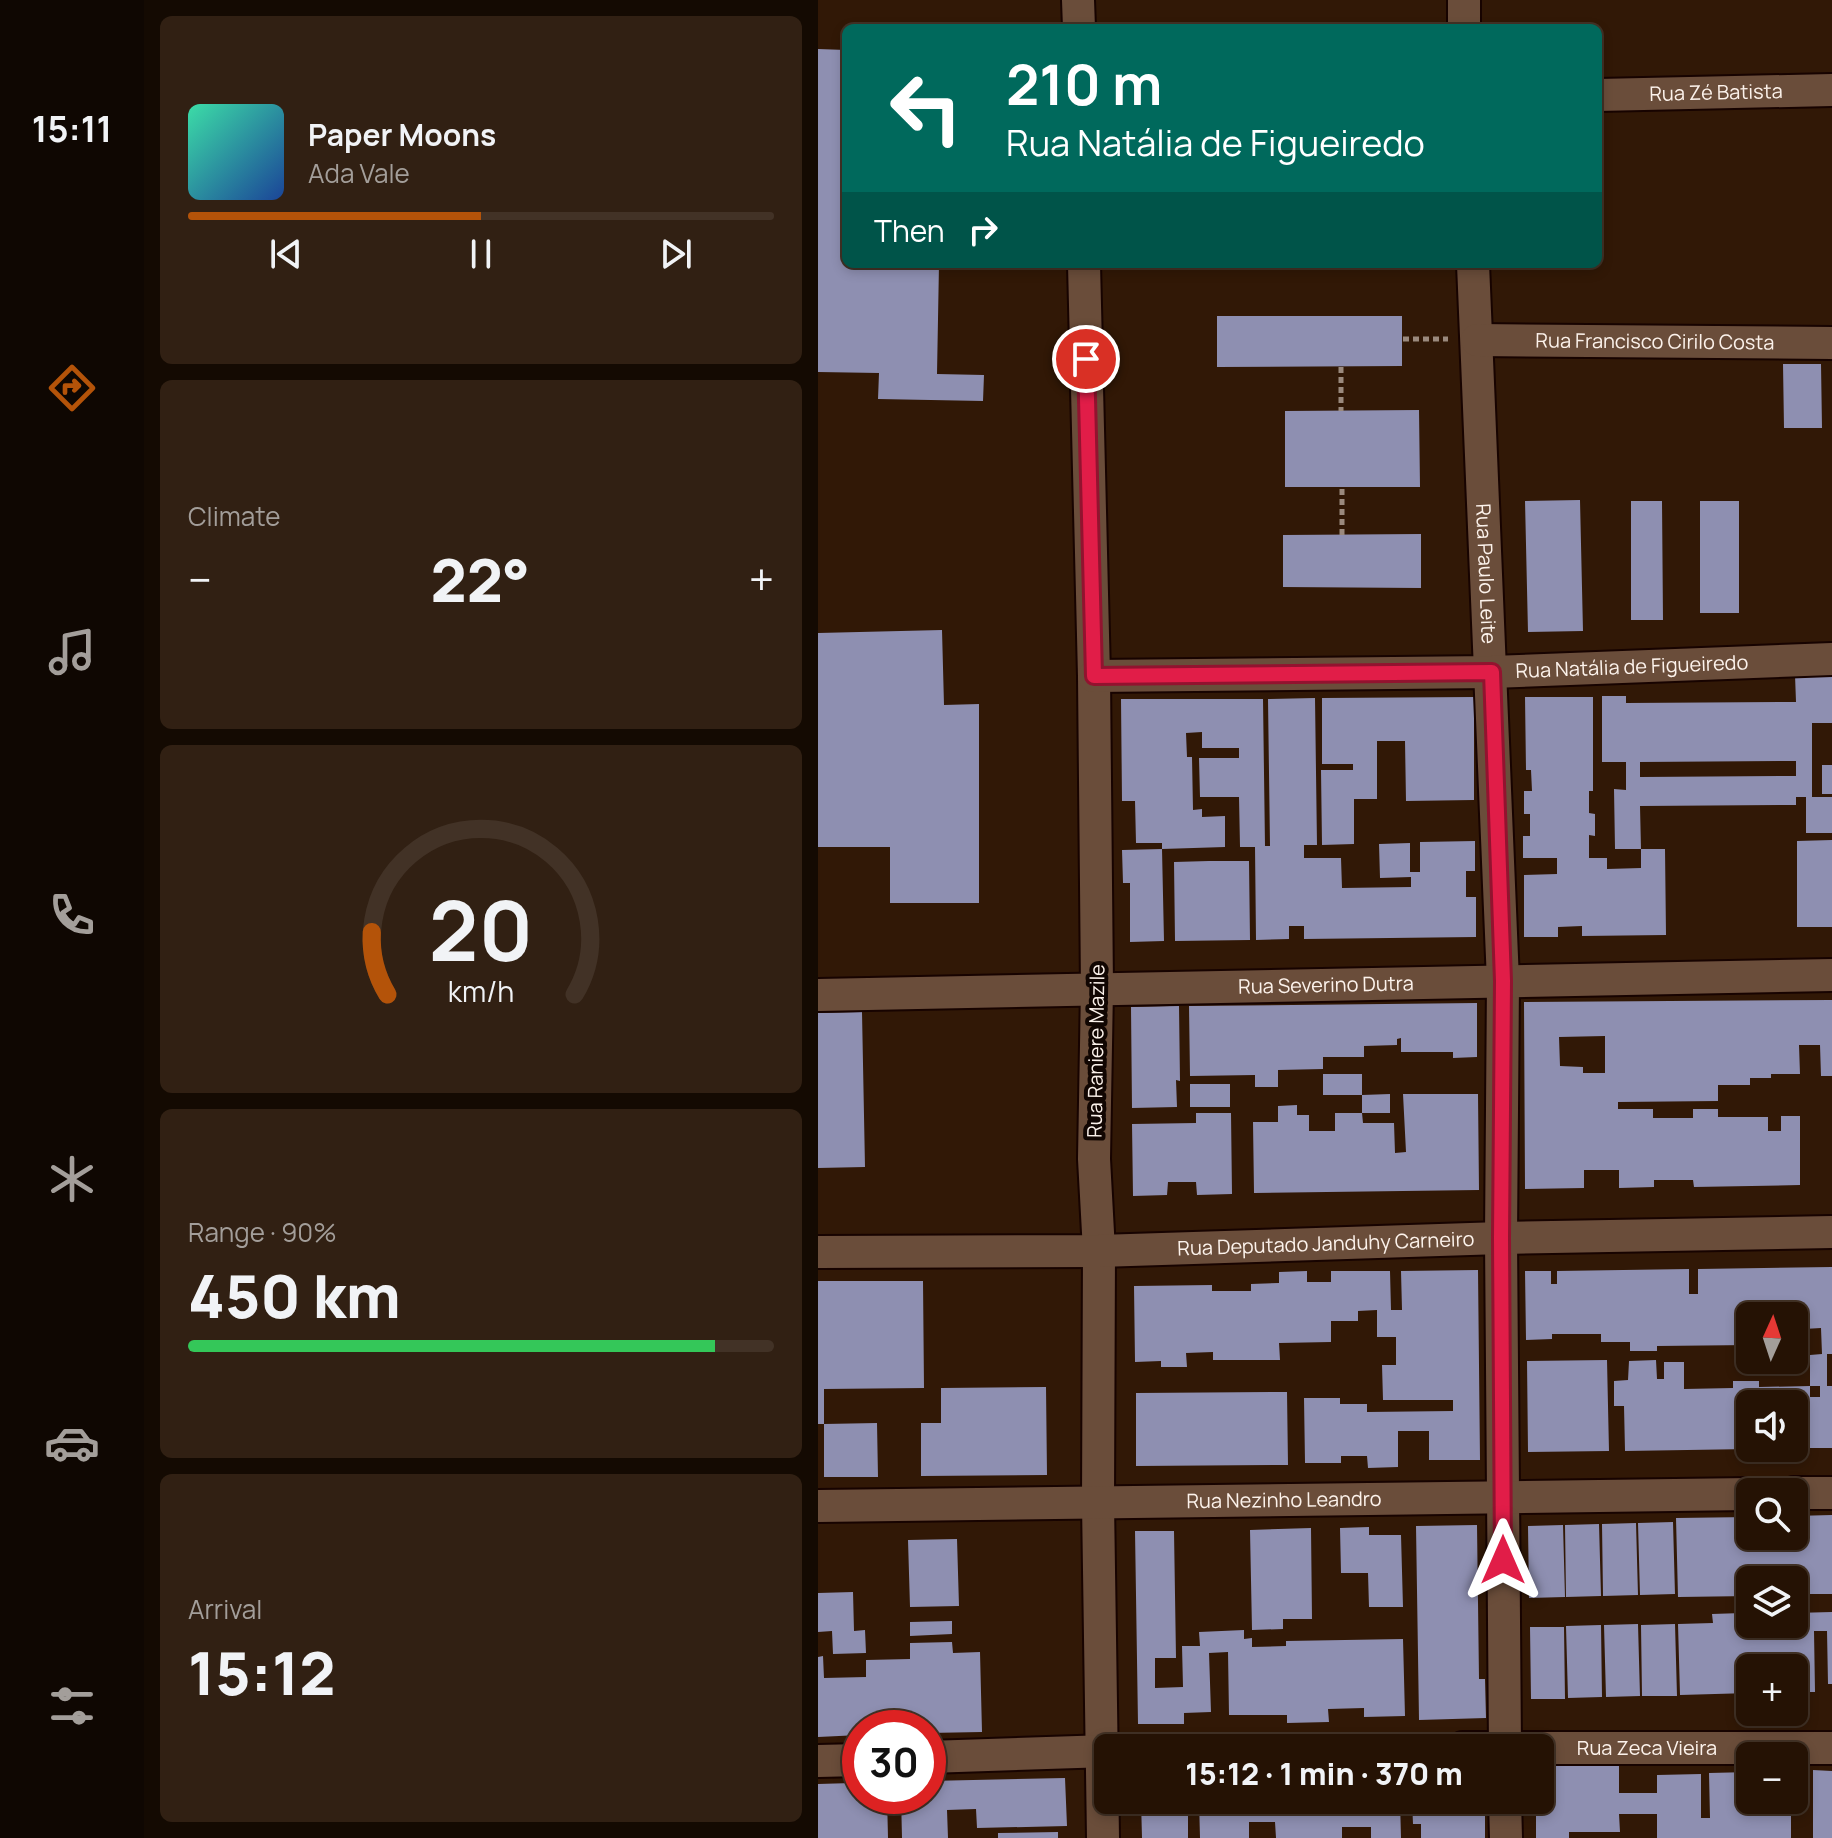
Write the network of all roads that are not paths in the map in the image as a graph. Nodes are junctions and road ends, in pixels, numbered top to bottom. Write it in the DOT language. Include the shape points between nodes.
graph roads {
  1 [pos="1078,0"];
  2 [pos="1464,0"];
  3 [pos="1079,24"];
  4 [pos="1464,24"];
  5 [pos="1832,90"];
  6 [pos="1602,95"];
  7 [pos="1084,268"];
  8 [pos="1473,268"];
  9 [pos="1477,340"];
  10 [pos="1832,343"];
  11 [pos="1832,659"];
  12 [pos="1492,672"];
  13 [pos="1094,676"];
  14 [pos="1832,975"];
  15 [pos="1503,981"];
  16 [pos="1097,988"];
  17 [pos="818,995"];
  18 [pos="1832,1232"];
  19 [pos="1501,1238"];
  20 [pos="1099,1251"];
  21 [pos="818,1252"];
  22 [pos="1808,1493"];
  23 [pos="1832,1493"];
  24 [pos="1736,1494"];
  25 [pos="1502,1498"];
  26 [pos="1098,1503"];
  27 [pos="818,1506"];
  28 [pos="1105,1734"];
  29 [pos="1505,1734"];
  30 [pos="1554,1748"];
  31 [pos="1832,1748"];
  32 [pos="1094,1751"];
  33 [pos="946,1756"];
  34 [pos="842,1760"];
  35 [pos="818,1761"];
  36 [pos="1104,1814"];
  37 [pos="1505,1814"];
  38 [pos="1103,1838"];
  39 [pos="1506,1838"];
  1 -- 3 [label="street"];
  2 -- 4 [label="street"];
  5 -- 6 [label="street, Rua Zé Batista"];
  7 -- 13 [label="street, Rua Raniere Mazile"];
  8 -- 9 [label="street, Rua Paulo Leite"];
  9 -- 10 [label="street, Rua Francisco Cirilo Costa"];
  9 -- 12 [label="street, Rua Paulo Leite"];
  11 -- 12 [label="street, Rua Natália de Figueiredo"];
  12 -- 13 [label="street, Rua Natália de Figueiredo"];
  12 -- 15 [label="street, Rua Paulo Leite"];
  13 -- 16 [label="street, Rua Raniere Mazile"];
  14 -- 15 [label="street, Rua Severino Dutra"];
  15 -- 16 [label="street, Rua Severino Dutra"];
  15 -- 19 [label="street, Rua Paulo Leite"];
  16 -- 17 [label="street, Rua Severino Dutra"];
  16 -- 20 [label="street, Rua Raniere Mazile" via="1094,1159"];
  18 -- 19 [label="street, Rua Deputado Janduhy Carneiro"];
  19 -- 20 [label="street, Rua Deputado Janduhy Carneiro"];
  19 -- 25 [label="street, Rua Paulo Leite"];
  20 -- 21 [label="street, Rua Deputado Janduhy Carneiro"];
  20 -- 26 [label="street, Rua Raniere Mazile"];
  22 -- 23 [label="street"];
  24 -- 25 [label="street, Rua Nezinho Leandro"];
  25 -- 26 [label="street, Rua Nezinho Leandro"];
  25 -- 29 [label="street, Rua Paulo Leite"];
  26 -- 27 [label="street, Rua Nezinho Leandro"];
  26 -- 28 [label="street, Rua Raniere Mazile"];
  30 -- 31 [label="street, Rua Zeca Vieira"];
  32 -- 33 [label="street"];
  34 -- 35 [label="street"];
  36 -- 38 [label="street, Rua Raniere Mazile"];
  37 -- 39 [label="street"];
}
